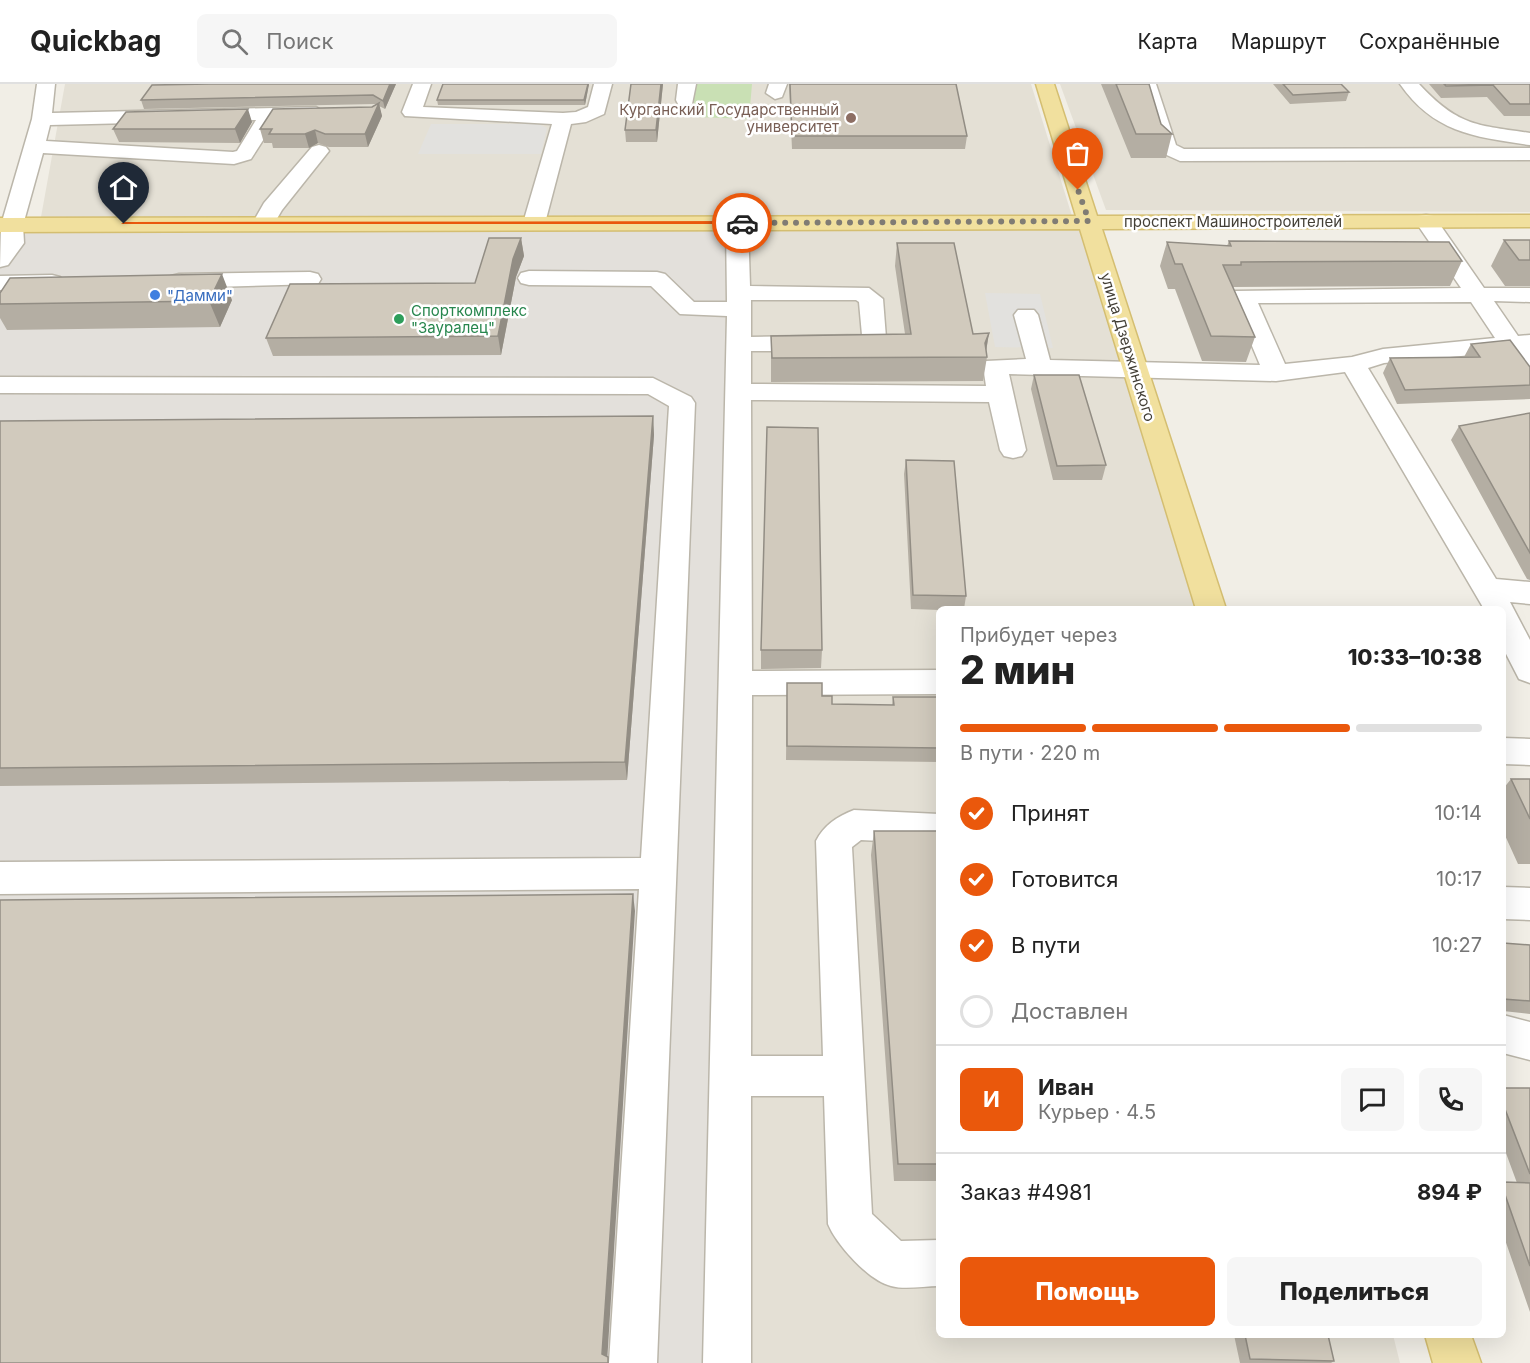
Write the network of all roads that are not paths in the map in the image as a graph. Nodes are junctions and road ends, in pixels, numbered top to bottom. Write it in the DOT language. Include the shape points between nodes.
graph roads {
  1 [pos="46,84"];
  2 [pos="422,84"];
  3 [pos="603,84"];
  4 [pos="1045,84"];
  5 [pos="1147,84"];
  6 [pos="1409,84"];
  7 [pos="340,113"];
  8 [pos="270,114"];
  9 [pos="42,119"];
  10 [pos="562,119"];
  11 [pos="1530,140"];
  12 [pos="34,146"];
  13 [pos="320,151"];
  14 [pos="1530,154"];
  15 [pos="1089,221"];
  16 [pos="1426,221"];
  17 [pos="1530,221"];
  18 [pos="534,223"];
  19 [pos="737,223"];
  20 [pos="263,224"];
  21 [pos="6,225"];
  22 [pos="0,260"];
  23 [pos="529,278"];
  24 [pos="310,279"];
  25 [pos="155,281"];
  26 [pos="72,282"];
  27 [pos="0,283"];
  28 [pos="1489,295"];
  29 [pos="1530,295"];
  30 [pos="739,301"];
  31 [pos="1026,315"];
  32 [pos="1519,342"];
  33 [pos="739,344"];
  34 [pos="1353,364"];
  35 [pos="1040,367"];
  36 [pos="1134,369"];
  37 [pos="1530,370"];
  38 [pos="1276,373"];
  39 [pos="0,386"];
  40 [pos="738,392"];
  41 [pos="1000,394"];
  42 [pos="1013,450"];
  43 [pos="1530,593"];
  44 [pos="1494,599"];
  45 [pos="1210,606"];
  46 [pos="1506,623"];
  47 [pos="1530,671"];
  48 [pos="936,682"];
  49 [pos="736,683"];
  50 [pos="1506,752"];
  51 [pos="1530,752"];
  52 [pos="936,828"];
  53 [pos="658,873"];
  54 [pos="0,878"];
  55 [pos="1506,903"];
  56 [pos="1530,904"];
  57 [pos="1506,1035"];
  58 [pos="1530,1041"];
  59 [pos="729,1076"];
  60 [pos="843,1076"];
  61 [pos="936,1263"];
  62 [pos="1449,1338"];
  63 [pos="633,1363"];
  64 [pos="727,1363"];
  65 [pos="1456,1363"];
  1 -- 9 [label="street"];
  2 -- 10 [label="street" via="412,112"];
  3 -- 10 [label="street" via="597,110 579,118"];
  4 -- 15 [label="main road, улица Дзержинского"];
  5 -- 14 [label="street" via="1167,148 1180,154"];
  6 -- 11 [label="street" via="1450,121"];
  7 -- 8 [label="street"];
  8 -- 9 [label="street"];
  8 -- 12 [label="street" via="244,155 234,158"];
  9 -- 12 [label="street"];
  10 -- 18 [label="street"];
  12 -- 21 [label="street"];
  13 -- 20 [label="street"];
  15 -- 16 [label="main road, проспект Машиностроителей"];
  15 -- 19 [label="main road, проспект Машиностроителей"];
  15 -- 36 [label="main road, улица Дзержинского"];
  16 -- 17 [label="main road, проспект Машиностроителей"];
  16 -- 28 [label="street"];
  18 -- 19 [label="main road, проспект Машиностроителей"];
  18 -- 20 [label="main road, проспект Машиностроителей"];
  19 -- 30 [label="street"];
  20 -- 21 [label="main road, проспект Машиностроителей"];
  21 -- 22 [label="street" via="13,243"];
  23 -- 30 [label="street" via="657,279 688,309"];
  24 -- 25 [label="street"];
  26 -- 27 [label="street"];
  28 -- 29 [label="street"];
  28 -- 32 [label="street"];
  28 -- 38 [label="street" via="1243,296"];
  30 -- 33 [label="street"];
  30 -- 33 [label="street" via="861,293 871,299 874,339 862,344"];
  31 -- 35 [label="street"];
  32 -- 34 [label="street" via="1383,356"];
  32 -- 37 [label="street"];
  33 -- 40 [label="street"];
  34 -- 38 [label="street"];
  34 -- 44 [label="street"];
  35 -- 36 [label="street"];
  35 -- 41 [label="street" via="995,366"];
  36 -- 38 [label="street"];
  36 -- 45 [label="main road, улица Дзержинского"];
  39 -- 53 [label="street" via="653,386 682,403"];
  40 -- 41 [label="street"];
  40 -- 49 [label="street" via="749,428"];
  41 -- 42 [label="street"];
  43 -- 44 [label="street"];
  46 -- 47 [label="street"];
  48 -- 49 [label="street"];
  49 -- 59 [label="street"];
  50 -- 51 [label="street"];
  52 -- 60 [label="street" via="854,825 834,841"];
  53 -- 54 [label="street"];
  53 -- 63 [label="street"];
  55 -- 56 [label="street"];
  57 -- 58 [label="street"];
  59 -- 60 [label="street"];
  59 -- 64 [label="street"];
  60 -- 61 [label="street" via="850,1224 892,1264"];
  62 -- 65 [label="main road"];
}
